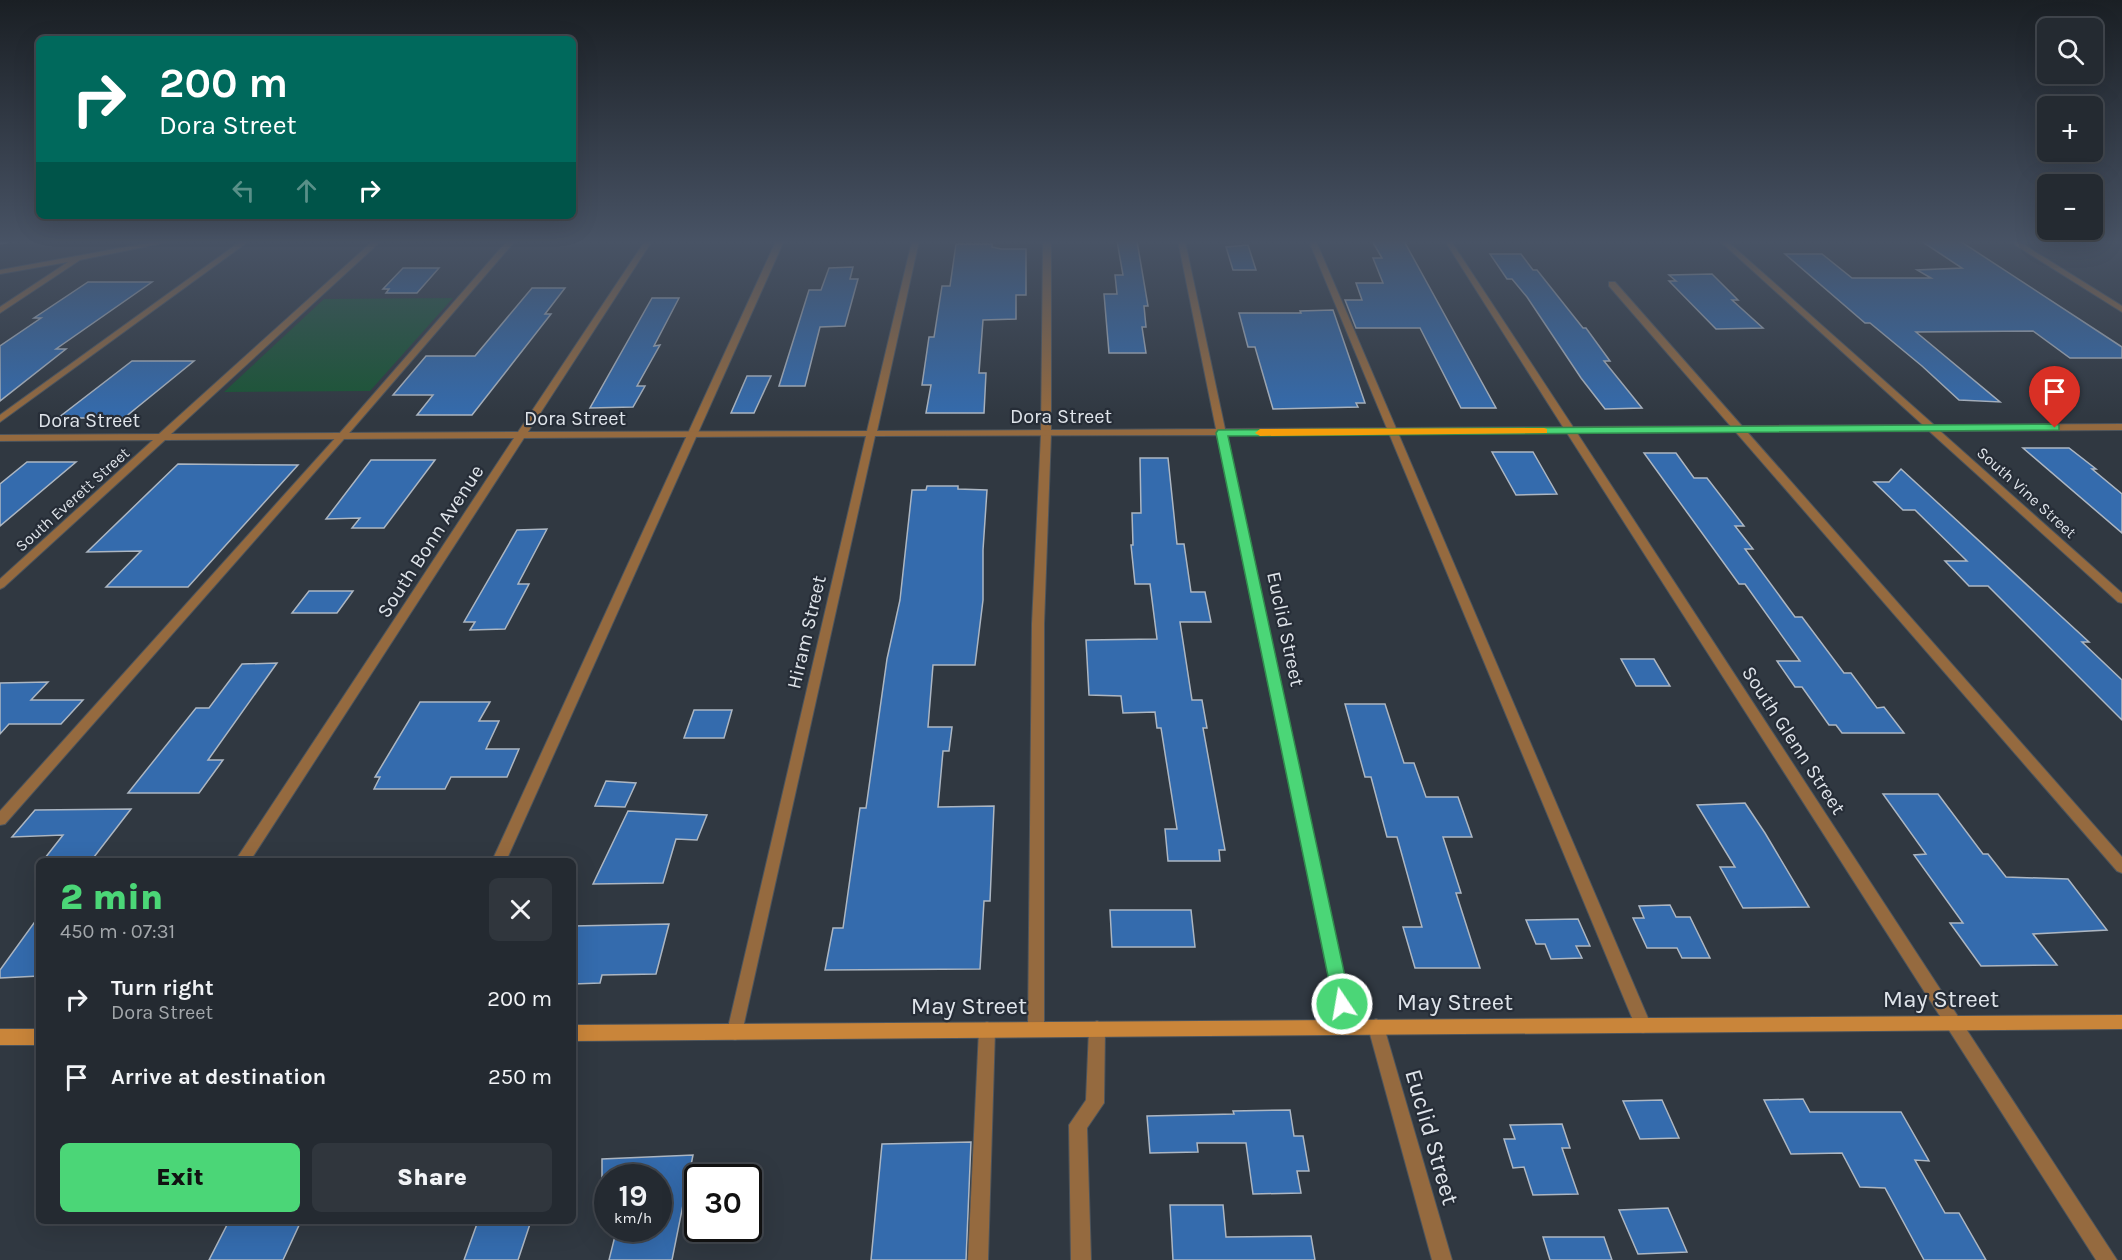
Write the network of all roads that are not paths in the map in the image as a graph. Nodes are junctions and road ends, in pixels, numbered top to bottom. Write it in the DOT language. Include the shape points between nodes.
graph roads {
  1 [pos="17,300"];
  2 [pos="163,300"];
  3 [pos="313,300"];
  4 [pos="460,300"];
  5 [pos="610,300"];
  6 [pos="754,300"];
  7 [pos="902,300"];
  8 [pos="1047,300"];
  9 [pos="1193,300"];
  10 [pos="1337,300"];
  11 [pos="1486,300"];
  12 [pos="1626,300"];
  13 [pos="1789,300"];
  14 [pos="2106,300"];
  15 [pos="2122,310"];
  16 [pos="0,311"];
  17 [pos="0,419"];
  18 [pos="1932,428"];
  19 [pos="2122,428"];
  20 [pos="1738,429"];
  21 [pos="1572,431"];
  22 [pos="1394,432"];
  23 [pos="1221,433"];
  24 [pos="1046,434"];
  25 [pos="690,435"];
  26 [pos="871,435"];
  27 [pos="521,436"];
  28 [pos="341,437"];
  29 [pos="0,438"];
  30 [pos="161,438"];
  31 [pos="0,585"];
  32 [pos="2122,599"];
  33 [pos="0,820"];
  34 [pos="244,858"];
  35 [pos="500,858"];
  36 [pos="2122,867"];
  37 [pos="2122,1022"];
  38 [pos="1952,1023"];
  39 [pos="1643,1025"];
  40 [pos="1347,1027"];
  41 [pos="1376,1027"];
  42 [pos="1036,1029"];
  43 [pos="1097,1029"];
  44 [pos="987,1030"];
  45 [pos="735,1032"];
  46 [pos="576,1033"];
  47 [pos="0,1037"];
  48 [pos="36,1037"];
  49 [pos="978,1260"];
  50 [pos="1081,1260"];
  51 [pos="1442,1260"];
  52 [pos="2107,1260"];
  1 -- 16 [label="street"];
  2 -- 17 [label="street"];
  3 -- 30 [label="street, South Everett Street"];
  4 -- 28 [label="street"];
  5 -- 27 [label="street, South Bonn Avenue"];
  6 -- 25 [label="street"];
  7 -- 26 [label="street, Hiram Street"];
  8 -- 24 [label="street"];
  9 -- 23 [label="street, Euclid Street"];
  10 -- 22 [label="street"];
  11 -- 21 [label="street, South Glenn Street"];
  12 -- 20 [label="street"];
  13 -- 18 [label="street, South Vine Street"];
  14 -- 15 [label="street"];
  18 -- 19 [label="street, Dora Street"];
  18 -- 20 [label="street, Dora Street"];
  18 -- 32 [label="street, South Vine Street"];
  20 -- 21 [label="street, Dora Street"];
  20 -- 36 [label="street"];
  21 -- 22 [label="street, Dora Street"];
  21 -- 38 [label="street, South Glenn Street"];
  22 -- 23 [label="street, Dora Street"];
  22 -- 39 [label="street"];
  23 -- 24 [label="street, Dora Street"];
  23 -- 40 [label="street, Euclid Street"];
  24 -- 26 [label="street, Dora Street"];
  24 -- 42 [label="street" via="1038,624"];
  25 -- 26 [label="street, Dora Street"];
  25 -- 27 [label="street, Dora Street"];
  25 -- 35 [label="street"];
  26 -- 45 [label="street, Hiram Street"];
  27 -- 28 [label="street, Dora Street"];
  27 -- 34 [label="street, South Bonn Avenue"];
  28 -- 30 [label="street, Dora Street"];
  28 -- 33 [label="street"];
  29 -- 30 [label="street, Dora Street"];
  30 -- 31 [label="street, South Everett Street"];
  37 -- 38 [label="street, May Street"];
  38 -- 39 [label="street, May Street"];
  38 -- 52 [label="street, South Glenn Street"];
  39 -- 41 [label="street, May Street"];
  40 -- 41 [label="street, May Street"];
  40 -- 43 [label="street, May Street"];
  41 -- 51 [label="street, Euclid Street"];
  42 -- 43 [label="street, May Street"];
  42 -- 44 [label="street, May Street"];
  43 -- 50 [label="street" via="1095,1103 1078,1125"];
  44 -- 45 [label="street, May Street"];
  44 -- 49 [label="street"];
  45 -- 46 [label="street, May Street"];
  47 -- 48 [label="street"];
}
